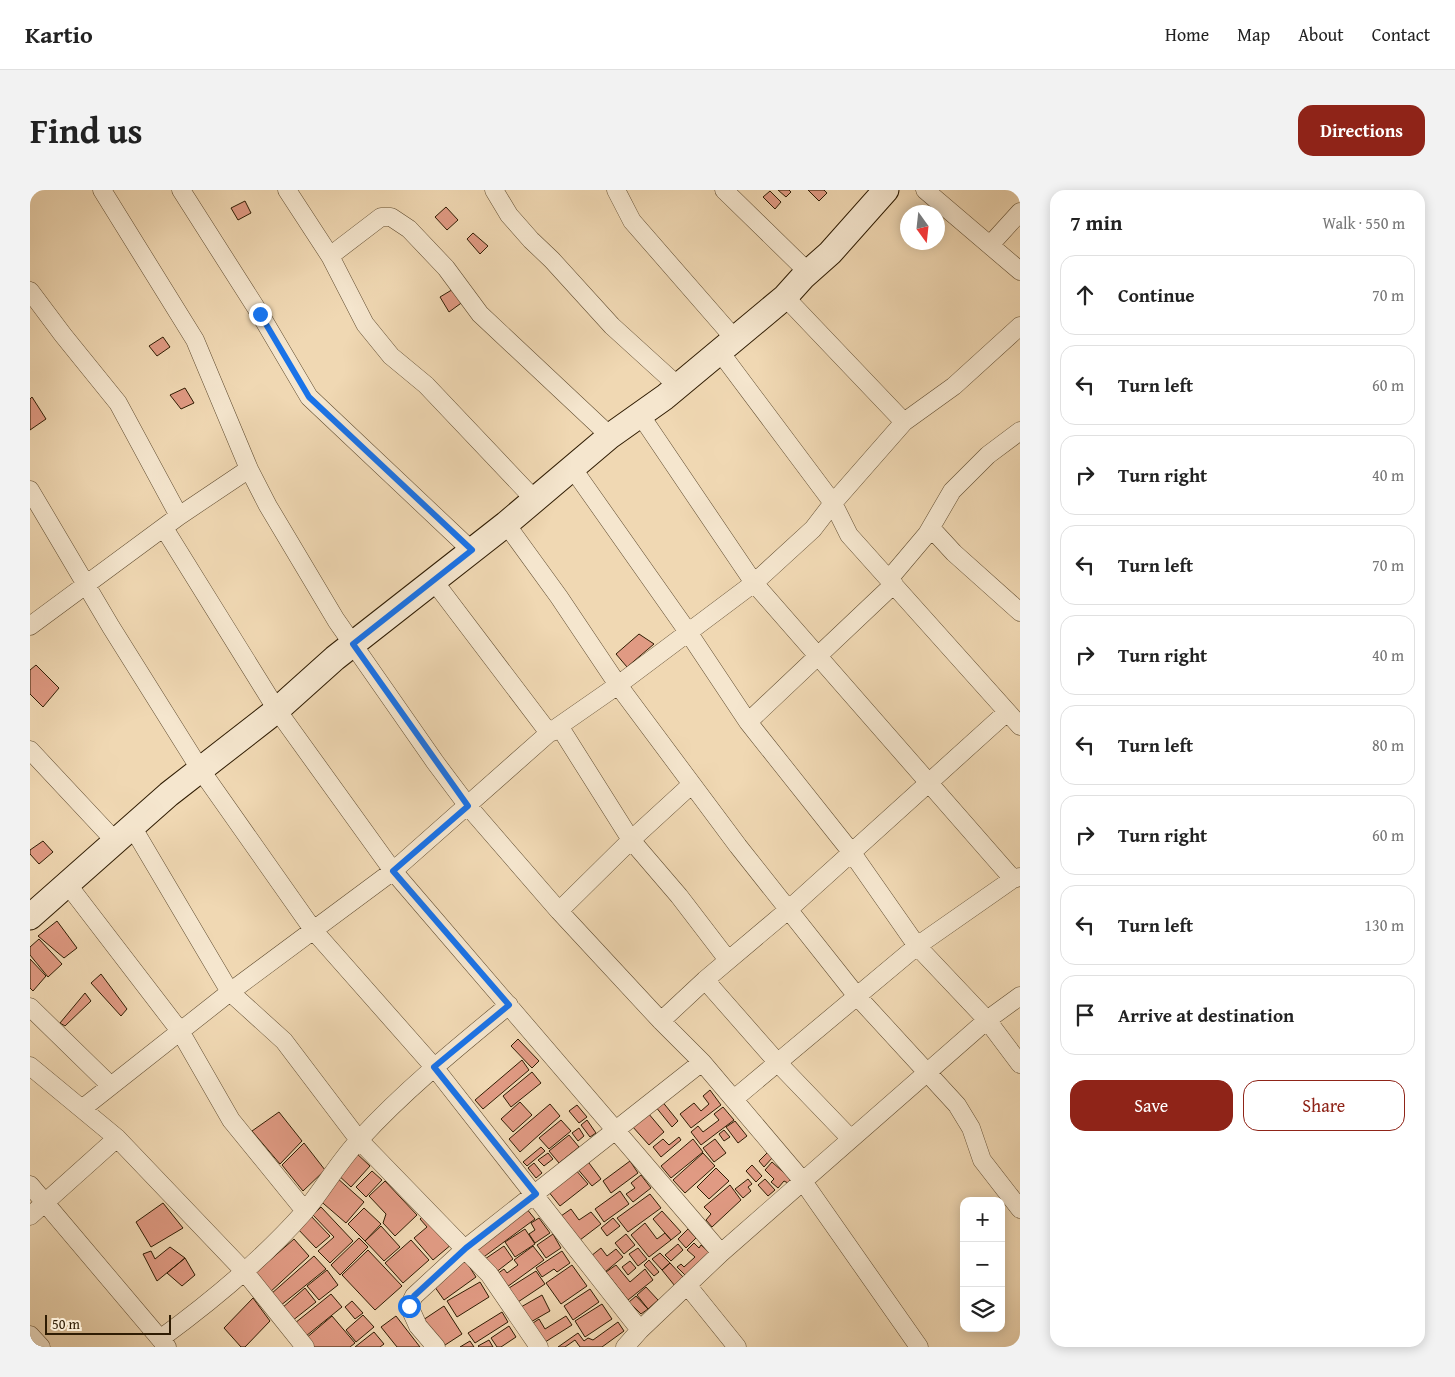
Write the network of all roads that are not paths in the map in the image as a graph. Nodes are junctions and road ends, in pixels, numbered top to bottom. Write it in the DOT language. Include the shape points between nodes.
graph roads {
  1 [pos="102,190"];
  2 [pos="181,190"];
  3 [pos="286,190"];
  4 [pos="494,190"];
  5 [pos="616,190"];
  6 [pos="724,190"];
  7 [pos="886,190"];
  8 [pos="925,190"];
  9 [pos="1020,212"];
  10 [pos="990,245"];
  11 [pos="330,256"];
  12 [pos="1020,271"];
  13 [pos="808,272"];
  14 [pos="30,291"];
  15 [pos="785,298"];
  16 [pos="1020,326"];
  17 [pos="727,345"];
  18 [pos="678,386"];
  19 [pos="641,416"];
  20 [pos="904,422"];
  21 [pos="1020,431"];
  22 [pos="610,436"];
  23 [pos="573,468"];
  24 [pos="249,470"];
  25 [pos="30,490"];
  26 [pos="534,499"];
  27 [pos="833,503"];
  28 [pos="179,516"];
  29 [pos="506,524"];
  30 [pos="164,528"];
  31 [pos="930,528"];
  32 [pos="472,550"];
  33 [pos="433,580"];
  34 [pos="892,582"];
  35 [pos="754,583"];
  36 [pos="88,586"];
  37 [pos="1020,612"];
  38 [pos="30,626"];
  39 [pos="688,632"];
  40 [pos="353,644"];
  41 [pos="820,656"];
  42 [pos="618,685"];
  43 [pos="277,710"];
  44 [pos="1007,712"];
  45 [pos="748,722"];
  46 [pos="1020,726"];
  47 [pos="549,733"];
  48 [pos="30,750"];
  49 [pos="200,770"];
  50 [pos="930,783"];
  51 [pos="691,785"];
  52 [pos="468,806"];
  53 [pos="125,835"];
  54 [pos="631,840"];
  55 [pos="852,853"];
  56 [pos="393,871"];
  57 [pos="1016,878"];
  58 [pos="68,885"];
  59 [pos="788,910"];
  60 [pos="559,911"];
  61 [pos="31,914"];
  62 [pos="314,932"];
  63 [pos="917,946"];
  64 [pos="728,960"];
  65 [pos="705,980"];
  66 [pos="230,992"];
  67 [pos="856,995"];
  68 [pos="1020,996"];
  69 [pos="509,1005"];
  70 [pos="30,1007"];
  71 [pos="987,1020"];
  72 [pos="661,1022"];
  73 [pos="180,1031"];
  74 [pos="702,1062"];
  75 [pos="778,1063"];
  76 [pos="1020,1064"];
  77 [pos="30,1066"];
  78 [pos="434,1067"];
  79 [pos="927,1070"];
  80 [pos="111,1086"];
  81 [pos="734,1099"];
  82 [pos="83,1108"];
  83 [pos="615,1130"];
  84 [pos="118,1138"];
  85 [pos="850,1138"];
  86 [pos="359,1140"];
  87 [pos="802,1180"];
  88 [pos="30,1185"];
  89 [pos="536,1194"];
  90 [pos="46,1202"];
  91 [pos="1020,1209"];
  92 [pos="305,1211"];
  93 [pos="30,1216"];
  94 [pos="466,1248"];
  95 [pos="721,1253"];
  96 [pos="244,1271"];
  97 [pos="687,1285"];
  98 [pos="640,1330"];
  99 [pos="30,1335"];
  100 [pos="164,1344"];
  101 [pos="41,1347"];
  102 [pos="305,1347"];
  103 [pos="436,1347"];
  104 [pos="539,1347"];
  105 [pos="625,1347"];
  106 [pos="737,1347"];
  107 [pos="919,1347"];
  1 -- 24 [label="street" via="195,340"];
  2 -- 32 [label="street" via="309,397"];
  3 -- 11 [label="street"];
  4 -- 18 [label="street" via="508,215 531,240 612,326"];
  5 -- 17 [label="street" via="632,221"];
  6 -- 13 [label="street"];
  7 -- 13 [label="street"];
  8 -- 10 [label="street"];
  9 -- 10 [label="street"];
  10 -- 12 [label="street"];
  11 -- 22 [label="street" via="381,217 391,217 409,230 446,268 480,314"];
  11 -- 26 [label="street" via="365,324 392,356 426,385"];
  13 -- 15 [label="street"];
  14 -- 28 [label="street" via="118,403"];
  15 -- 17 [label="street"];
  15 -- 20 [label="street"];
  16 -- 20 [label="street" via="954,386"];
  17 -- 18 [label="street"];
  17 -- 27 [label="street"];
  18 -- 19 [label="street"];
  19 -- 22 [label="street"];
  19 -- 35 [label="street"];
  20 -- 27 [label="street"];
  21 -- 31 [label="street" via="964,477"];
  22 -- 23 [label="street"];
  23 -- 26 [label="street"];
  23 -- 39 [label="street"];
  24 -- 28 [label="street"];
  24 -- 40 [label="street"];
  25 -- 36 [label="street"];
  26 -- 29 [label="street"];
  27 -- 34 [label="street" via="849,535"];
  27 -- 35 [label="street" via="813,529"];
  28 -- 30 [label="street"];
  29 -- 32 [label="street"];
  29 -- 42 [label="street"];
  30 -- 36 [label="street"];
  30 -- 43 [label="street"];
  31 -- 34 [label="street"];
  31 -- 37 [label="street"];
  32 -- 33 [label="street"];
  33 -- 40 [label="street"];
  33 -- 47 [label="street"];
  34 -- 41 [label="street"];
  34 -- 44 [label="street"];
  35 -- 39 [label="street"];
  35 -- 41 [label="street"];
  36 -- 38 [label="street"];
  36 -- 49 [label="street"];
  39 -- 42 [label="street"];
  39 -- 45 [label="street"];
  40 -- 43 [label="street"];
  40 -- 52 [label="street"];
  41 -- 45 [label="street"];
  41 -- 50 [label="street"];
  42 -- 47 [label="street"];
  42 -- 51 [label="street"];
  43 -- 49 [label="street"];
  43 -- 56 [label="street"];
  44 -- 46 [label="street"];
  44 -- 50 [label="street"];
  45 -- 55 [label="street"];
  47 -- 52 [label="street"];
  47 -- 54 [label="street" via="561,728"];
  48 -- 53 [label="street"];
  49 -- 53 [label="street"];
  49 -- 62 [label="street"];
  50 -- 55 [label="street"];
  50 -- 57 [label="street"];
  51 -- 54 [label="street"];
  51 -- 59 [label="street"];
  52 -- 56 [label="street"];
  52 -- 60 [label="street"];
  53 -- 58 [label="street"];
  53 -- 66 [label="street"];
  54 -- 60 [label="street"];
  54 -- 64 [label="street"];
  55 -- 59 [label="street"];
  55 -- 63 [label="street"];
  56 -- 62 [label="street"];
  56 -- 69 [label="street"];
  57 -- 63 [label="street"];
  58 -- 61 [label="street"];
  58 -- 73 [label="street"];
  59 -- 64 [label="street"];
  59 -- 67 [label="street"];
  60 -- 72 [label="street"];
  62 -- 66 [label="street"];
  62 -- 78 [label="street"];
  63 -- 67 [label="street"];
  63 -- 71 [label="street"];
  64 -- 65 [label="street"];
  65 -- 72 [label="street"];
  65 -- 75 [label="street"];
  66 -- 73 [label="street"];
  66 -- 86 [label="street" via="284,1041"];
  67 -- 75 [label="street"];
  67 -- 79 [label="street"];
  68 -- 71 [label="street"];
  69 -- 78 [label="street"];
  69 -- 83 [label="street"];
  70 -- 80 [label="street"];
  71 -- 76 [label="street"];
  71 -- 79 [label="street"];
  72 -- 74 [label="street"];
  73 -- 80 [label="street"];
  73 -- 92 [label="street" via="231,1120"];
  74 -- 81 [label="street"];
  74 -- 83 [label="street"];
  75 -- 81 [label="street"];
  75 -- 85 [label="street"];
  77 -- 82 [label="street"];
  78 -- 86 [label="street"];
  78 -- 89 [label="street"];
  79 -- 85 [label="street"];
  79 -- 91 [label="street" via="957,1105 971,1128 982,1160"];
  80 -- 82 [label="street"];
  81 -- 87 [label="street"];
  82 -- 84 [label="street"];
  83 -- 89 [label="street"];
  83 -- 95 [label="street"];
  84 -- 90 [label="street"];
  84 -- 96 [label="street"];
  85 -- 87 [label="street"];
  86 -- 92 [label="street"];
  86 -- 94 [label="street"];
  87 -- 95 [label="street"];
  87 -- 107 [label="street"];
  88 -- 90 [label="street"];
  89 -- 94 [label="street"];
  89 -- 98 [label="street"];
  90 -- 93 [label="street"];
  90 -- 100 [label="street"];
  92 -- 96 [label="street"];
  94 -- 103 [label="street" via="414,1296 409,1306 418,1326"];
  94 -- 104 [label="street" via="505,1294"];
  95 -- 97 [label="street"];
  96 -- 100 [label="street"];
  96 -- 102 [label="street"];
  97 -- 98 [label="street"];
  97 -- 106 [label="street"];
  98 -- 105 [label="street"];
  99 -- 101 [label="street"];
}
